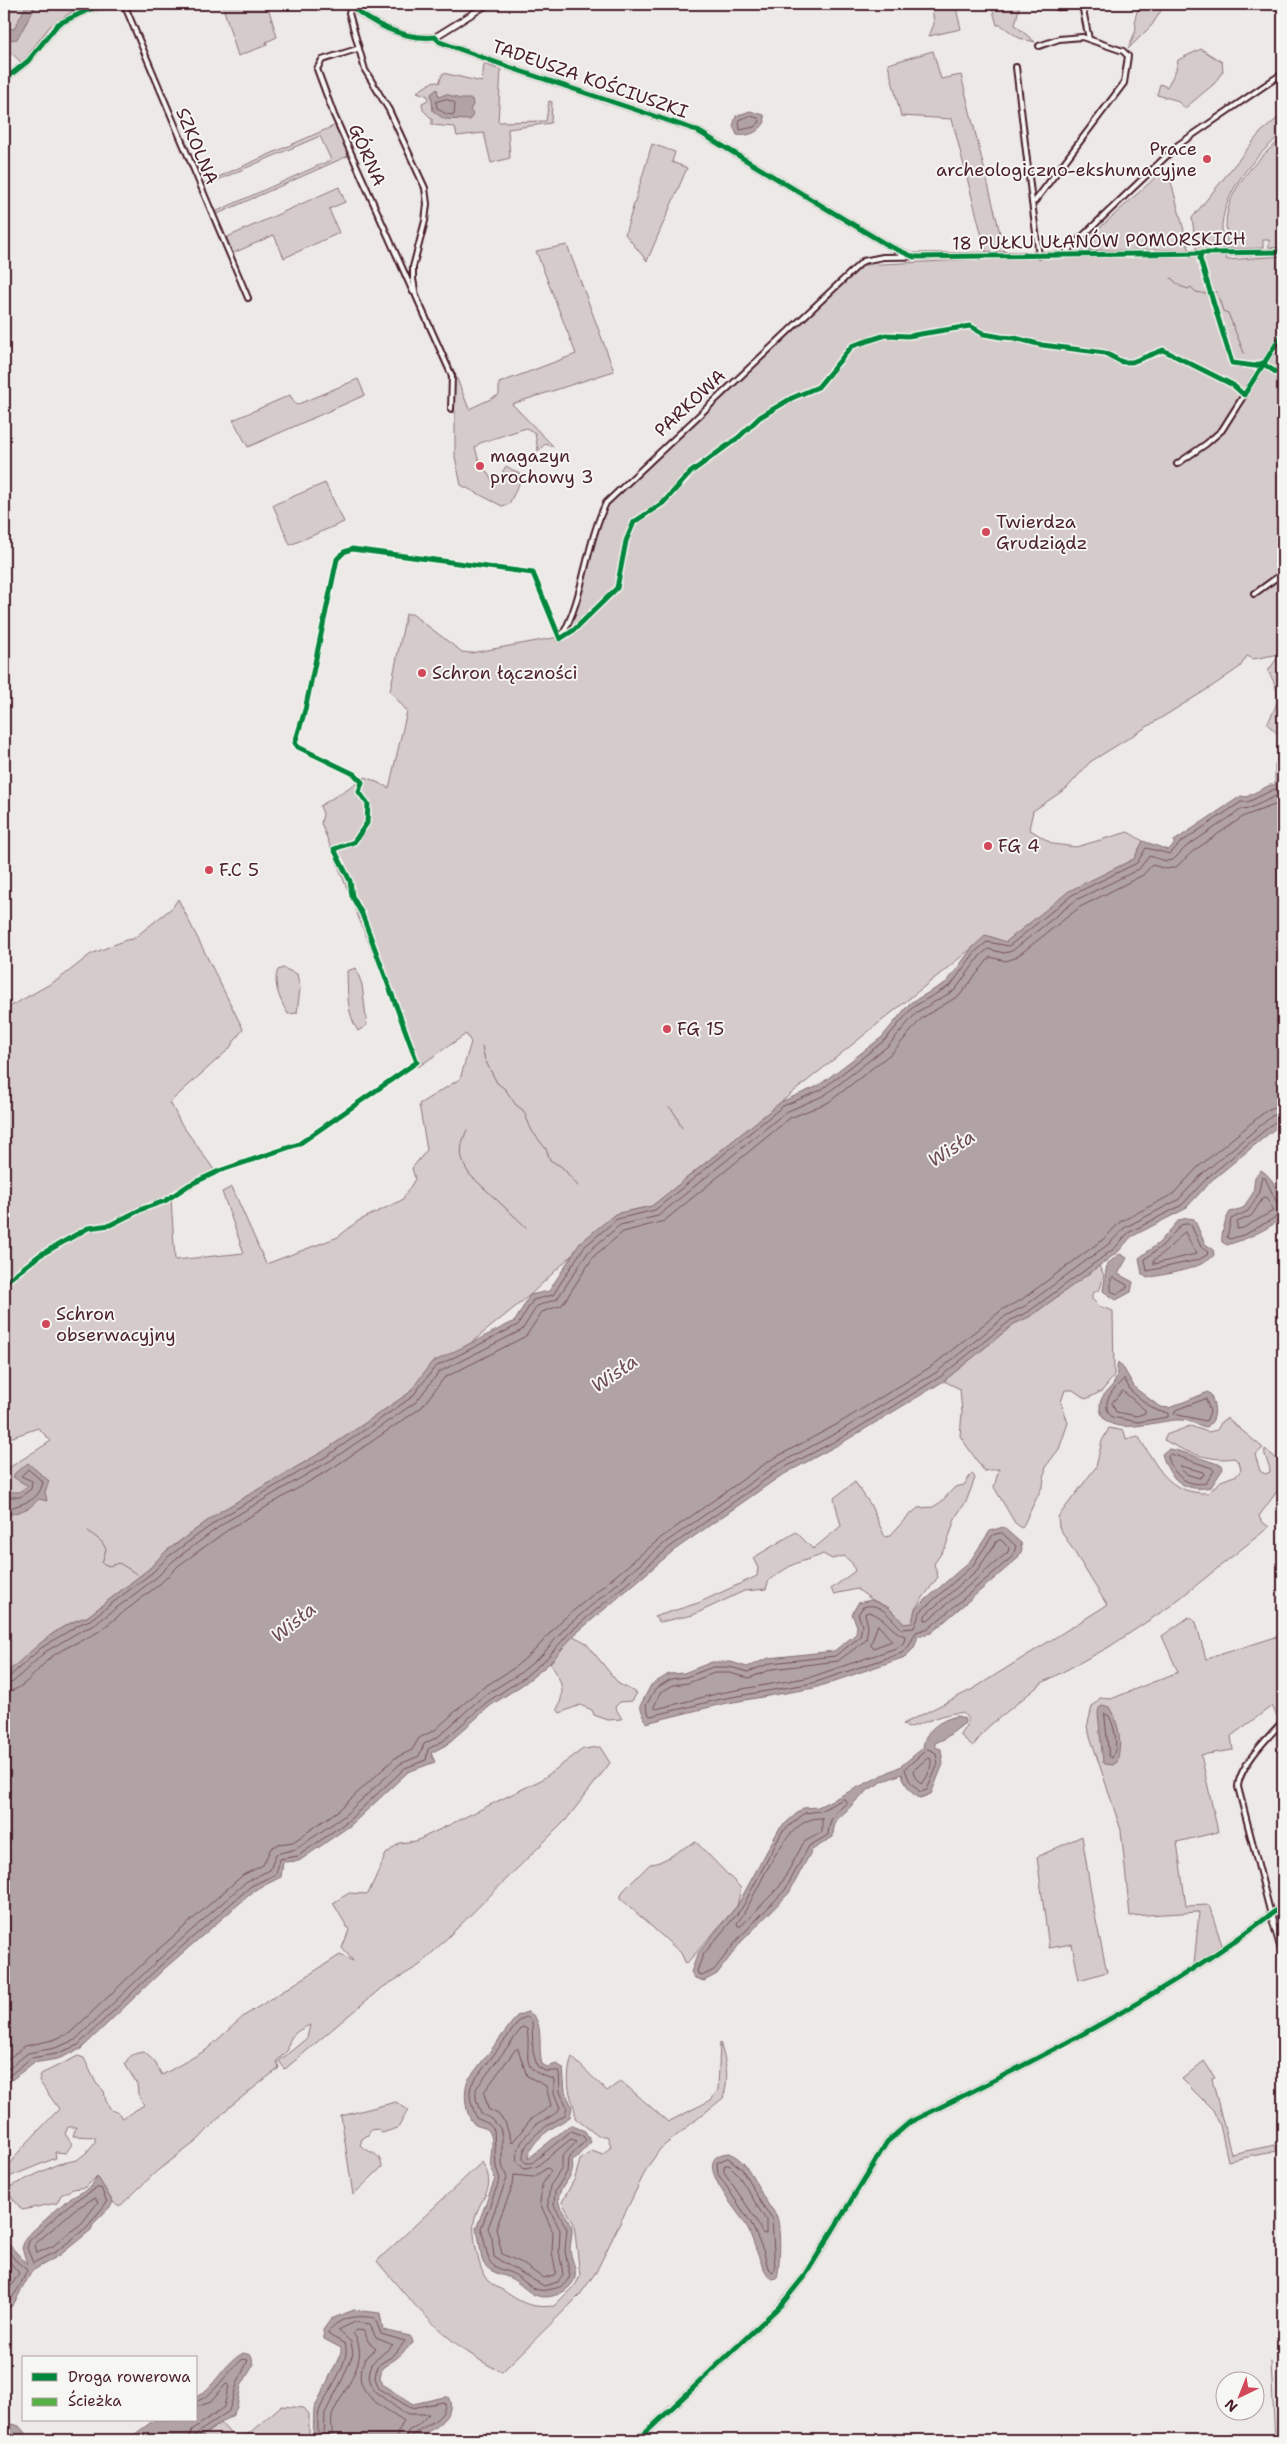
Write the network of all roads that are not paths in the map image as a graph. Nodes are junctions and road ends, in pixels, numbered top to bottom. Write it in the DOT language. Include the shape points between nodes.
graph roads {
  1 [pos="112,4"];
  2 [pos="124,4"];
  3 [pos="488,4"];
  4 [pos="1098,4"];
  5 [pos="350,5"];
  6 [pos="1082,5"];
  7 [pos="1058,7"];
  8 [pos="435,38"];
  9 [pos="1089,38"];
  10 [pos="1039,46"];
  11 [pos="357,49"];
  12 [pos="1016,66"];
  13 [pos="1283,73"];
  14 [pos="4,80"];
  15 [pos="1032,202"];
  16 [pos="1283,252"];
  17 [pos="1067,255"];
  18 [pos="1039,256"];
  19 [pos="914,257"];
  20 [pos="415,293"];
  21 [pos="248,298"];
  22 [pos="1283,333"];
  23 [pos="451,409"];
  24 [pos="1176,464"];
  25 [pos="1283,573"];
  26 [pos="1254,594"];
  27 [pos="560,639"];
  28 [pos="1283,1721"];
  29 [pos="1283,1905"];
  30 [pos="1271,1915"];
  31 [pos="1283,1957"];
  32 [pos="638,2440"];
  1 -- 14 [label="street" via="90,9 58,24 28,61"];
  2 -- 21 [label="street, SZKOLNA"];
  3 -- 8 [label="street"];
  4 -- 6 [label="street"];
  5 -- 8 [label="street" via="393,31"];
  5 -- 11 [label="street"];
  6 -- 7 [label="street"];
  6 -- 9 [label="street"];
  8 -- 19 [label="street, TADEUSZA KOŚCIUSZKI" via="520,71 696,130 887,245"];
  9 -- 10 [label="street" via="1066,38"];
  9 -- 15 [label="street" via="1126,53 1125,80"];
  11 -- 20 [label="street" via="425,188 425,221 413,267"];
  11 -- 20 [label="street, GÓRNA" via="322,60 317,69 334,115"];
  12 -- 15 [label="street"];
  13 -- 17 [label="street" via="1178,145"];
  15 -- 18 [label="street"];
  16 -- 17 [label="street, 18 PUŁKU UŁANÓW POMORSKICH"];
  17 -- 18 [label="street, 18 PUŁKU UŁANÓW POMORSKICH"];
  18 -- 19 [label="street, 18 PUŁKU UŁANÓW POMORSKICH"];
  19 -- 27 [label="street, PARKOWA" via="872,258 856,266 606,503 594,529 570,623"];
  20 -- 23 [label="street" via="452,376"];
  22 -- 24 [label="street" via="1222,430"];
  25 -- 26 [label="street"];
  28 -- 30 [label="street" via="1248,1764 1238,1787"];
  29 -- 30 [label="street"];
  30 -- 31 [label="street"];
  30 -- 32 [label="street" via="1192,1971 1098,2026 896,2132 806,2274 781,2305"];
}
